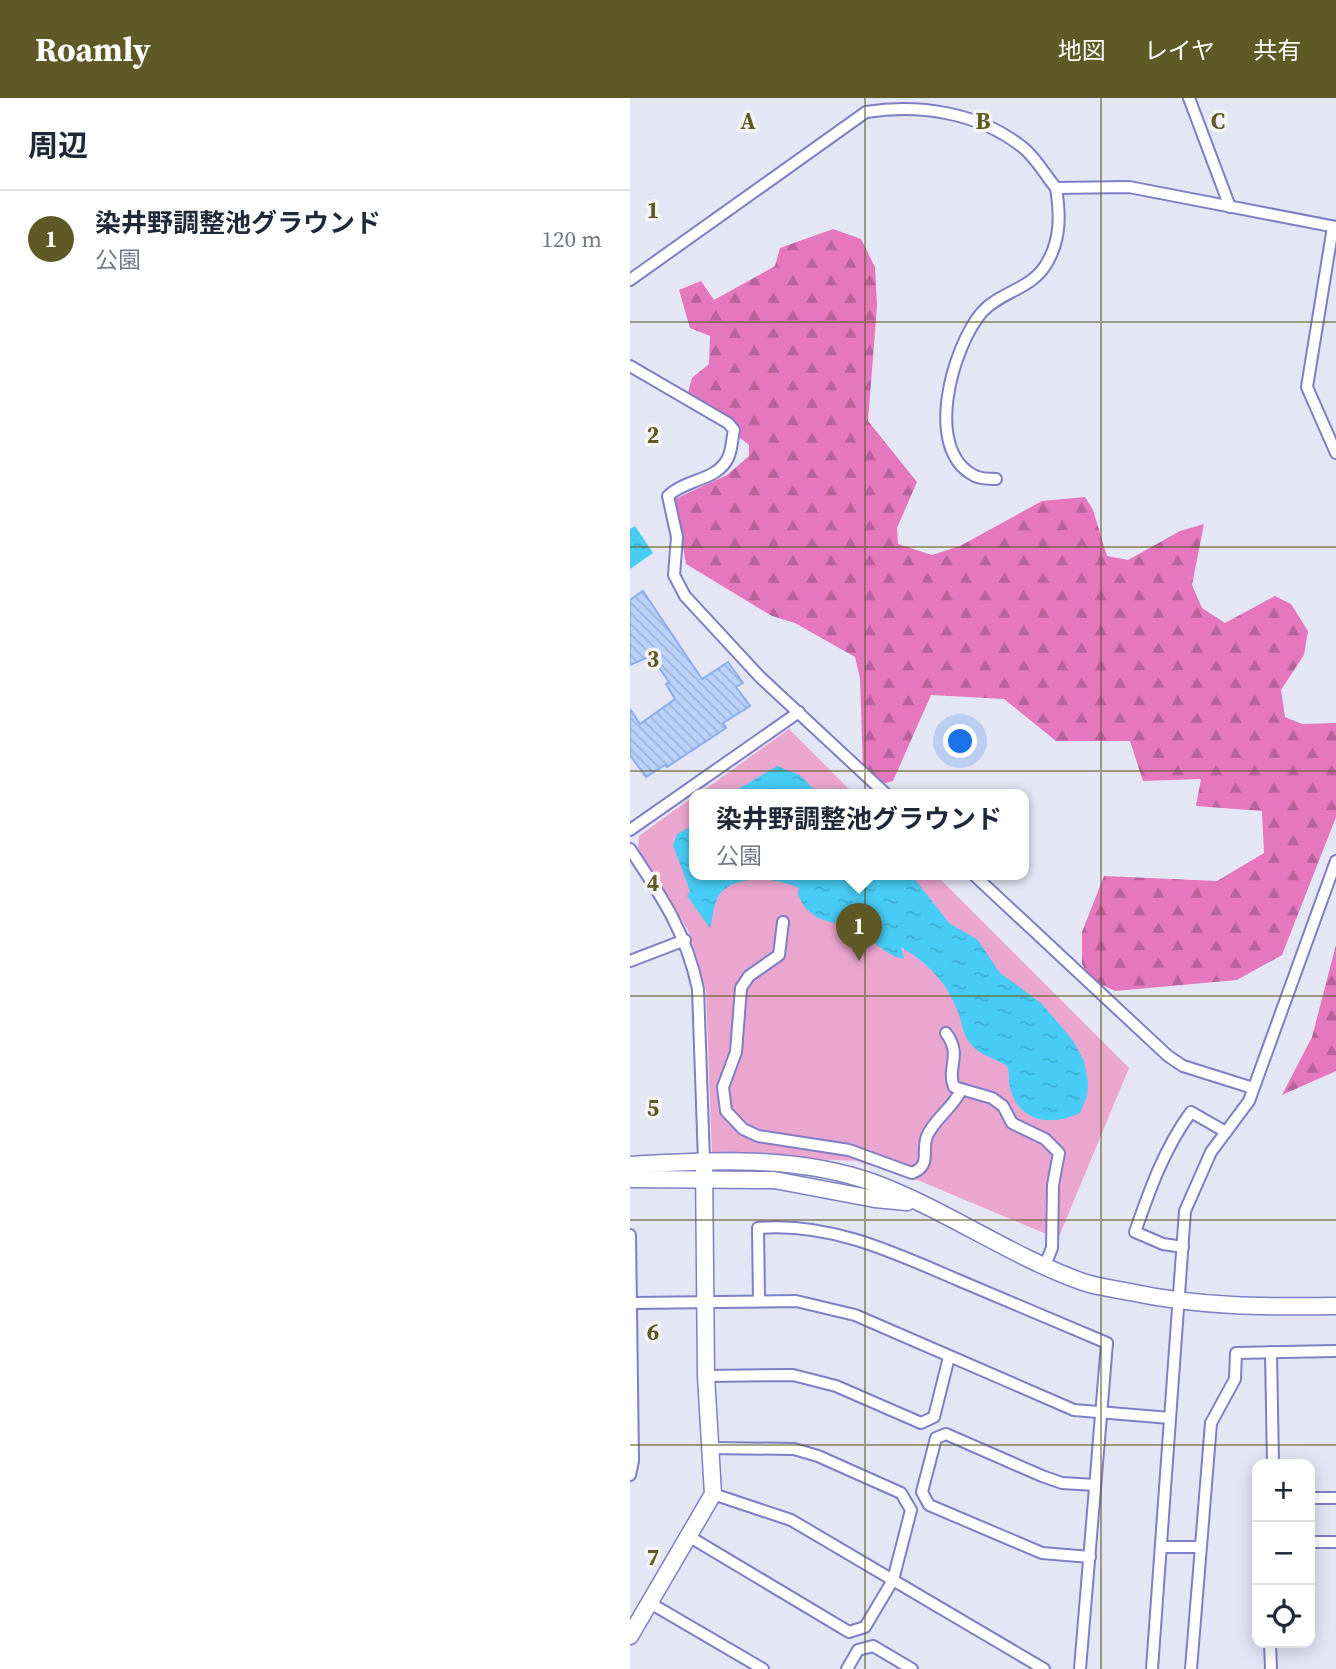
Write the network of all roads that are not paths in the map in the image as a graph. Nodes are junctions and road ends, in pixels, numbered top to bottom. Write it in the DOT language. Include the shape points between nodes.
graph roads {
  1 [pos="1189,98"];
  2 [pos="1056,188"];
  3 [pos="1230,207"];
  4 [pos="1334,227"];
  5 [pos="630,280"];
  6 [pos="630,366"];
  7 [pos="1336,453"];
  8 [pos="996,480"];
  9 [pos="799,712"];
  10 [pos="881,789"];
  11 [pos="630,830"];
  12 [pos="630,849"];
  13 [pos="1336,861"];
  14 [pos="979,880"];
  15 [pos="783,922"];
  16 [pos="685,940"];
  17 [pos="630,961"];
  18 [pos="946,1033"];
  19 [pos="1253,1088"];
  20 [pos="961,1090"];
  21 [pos="1226,1132"];
  22 [pos="630,1165"];
  23 [pos="703,1169"];
  24 [pos="630,1179"];
  25 [pos="630,1235"];
  26 [pos="1183,1247"];
  27 [pos="1045,1265"];
  28 [pos="759,1300"];
  29 [pos="705,1301"];
  30 [pos="631,1303"];
  31 [pos="1179,1303"];
  32 [pos="1336,1306"];
  33 [pos="1336,1351"];
  34 [pos="1271,1352"];
  35 [pos="949,1357"];
  36 [pos="706,1376"];
  37 [pos="1101,1413"];
  38 [pos="1170,1418"];
  39 [pos="709,1448"];
  40 [pos="1273,1459"];
  41 [pos="630,1475"];
  42 [pos="1095,1485"];
  43 [pos="713,1494"];
  44 [pos="1336,1498"];
  45 [pos="1315,1499"];
  46 [pos="690,1537"];
  47 [pos="1315,1542"];
  48 [pos="1336,1542"];
  49 [pos="1161,1547"];
  50 [pos="1200,1547"];
  51 [pos="1090,1557"];
  52 [pos="893,1580"];
  53 [pos="650,1603"];
  54 [pos="630,1636"];
  55 [pos="1270,1648"];
  56 [pos="762,1669"];
  57 [pos="847,1669"];
  58 [pos="912,1669"];
  59 [pos="1044,1669"];
  60 [pos="1080,1669"];
  61 [pos="1152,1669"];
  62 [pos="1191,1669"];
  63 [pos="1270,1669"];
  1 -- 3 [label="street"];
  2 -- 3 [label="street" via="1129,187"];
  2 -- 5 [label="street" via="1024,148 965,116 894,108 866,112"];
  2 -- 8 [label="street" via="1057,242 1048,262 1026,287 982,312 956,359 951,381 946,424 949,445 976,477"];
  3 -- 4 [label="street"];
  4 -- 7 [label="street" via="1307,387"];
  6 -- 9 [label="street" via="734,430 728,458 709,477 668,496 677,537 674,575 685,596 745,663"];
  9 -- 10 [label="street"];
  9 -- 11 [label="street"];
  12 -- 16 [label="street" via="671,910"];
  13 -- 19 [label="street"];
  14 -- 19 [label="street" via="1168,1056 1183,1066"];
  15 -- 20 [label="street" via="779,956 749,976 741,988 736,1052 723,1087 732,1121 758,1136 849,1150 912,1173 926,1161 927,1136"];
  16 -- 17 [label="street"];
  16 -- 23 [label="street" via="698,989"];
  18 -- 20 [label="street" via="956,1054 951,1078"];
  19 -- 21 [label="street"];
  20 -- 27 [label="street" via="992,1098 1003,1106 1012,1123 1045,1139 1059,1153 1053,1185 1052,1248"];
  21 -- 26 [label="street" via="1202,1169 1185,1211"];
  21 -- 26 [label="street" via="1191,1112 1153,1178 1135,1232"];
  22 -- 23 [label="street"];
  23 -- 24 [label="street"];
  23 -- 27 [label="street" via="916,1203"];
  23 -- 29 [label="street"];
  25 -- 30 [label="street"];
  26 -- 31 [label="street"];
  27 -- 31 [label="street" via="1084,1282"];
  28 -- 29 [label="street"];
  28 -- 35 [label="street" via="796,1301 855,1315"];
  28 -- 37 [label="street" via="758,1228 803,1228 856,1239 1107,1343"];
  29 -- 30 [label="street"];
  29 -- 36 [label="street"];
  30 -- 41 [label="street"];
  31 -- 32 [label="street"];
  31 -- 38 [label="street"];
  33 -- 34 [label="street"];
  34 -- 40 [label="street"];
  34 -- 50 [label="street" via="1236,1353 1235,1378 1211,1423"];
  35 -- 36 [label="street" via="934,1417 921,1423 836,1386 793,1375"];
  35 -- 37 [label="street" via="1074,1410"];
  36 -- 39 [label="street"];
  37 -- 38 [label="street"];
  37 -- 42 [label="street"];
  38 -- 49 [label="street"];
  39 -- 43 [label="street"];
  39 -- 52 [label="street" via="794,1449 901,1493 911,1510"];
  42 -- 51 [label="street"];
  42 -- 51 [label="street" via="1062,1483 946,1434 936,1438 922,1492 929,1505 1042,1553"];
  43 -- 46 [label="street"];
  43 -- 52 [label="street" via="791,1520"];
  44 -- 45 [label="street"];
  46 -- 52 [label="street" via="849,1632 865,1627"];
  46 -- 53 [label="street"];
  47 -- 48 [label="street"];
  49 -- 50 [label="street"];
  49 -- 61 [label="street"];
  50 -- 62 [label="street"];
  51 -- 60 [label="street"];
  52 -- 59 [label="street"];
  53 -- 54 [label="street"];
  53 -- 56 [label="street"];
  55 -- 63 [label="street"];
  57 -- 58 [label="street" via="858,1650 873,1646"];
}
